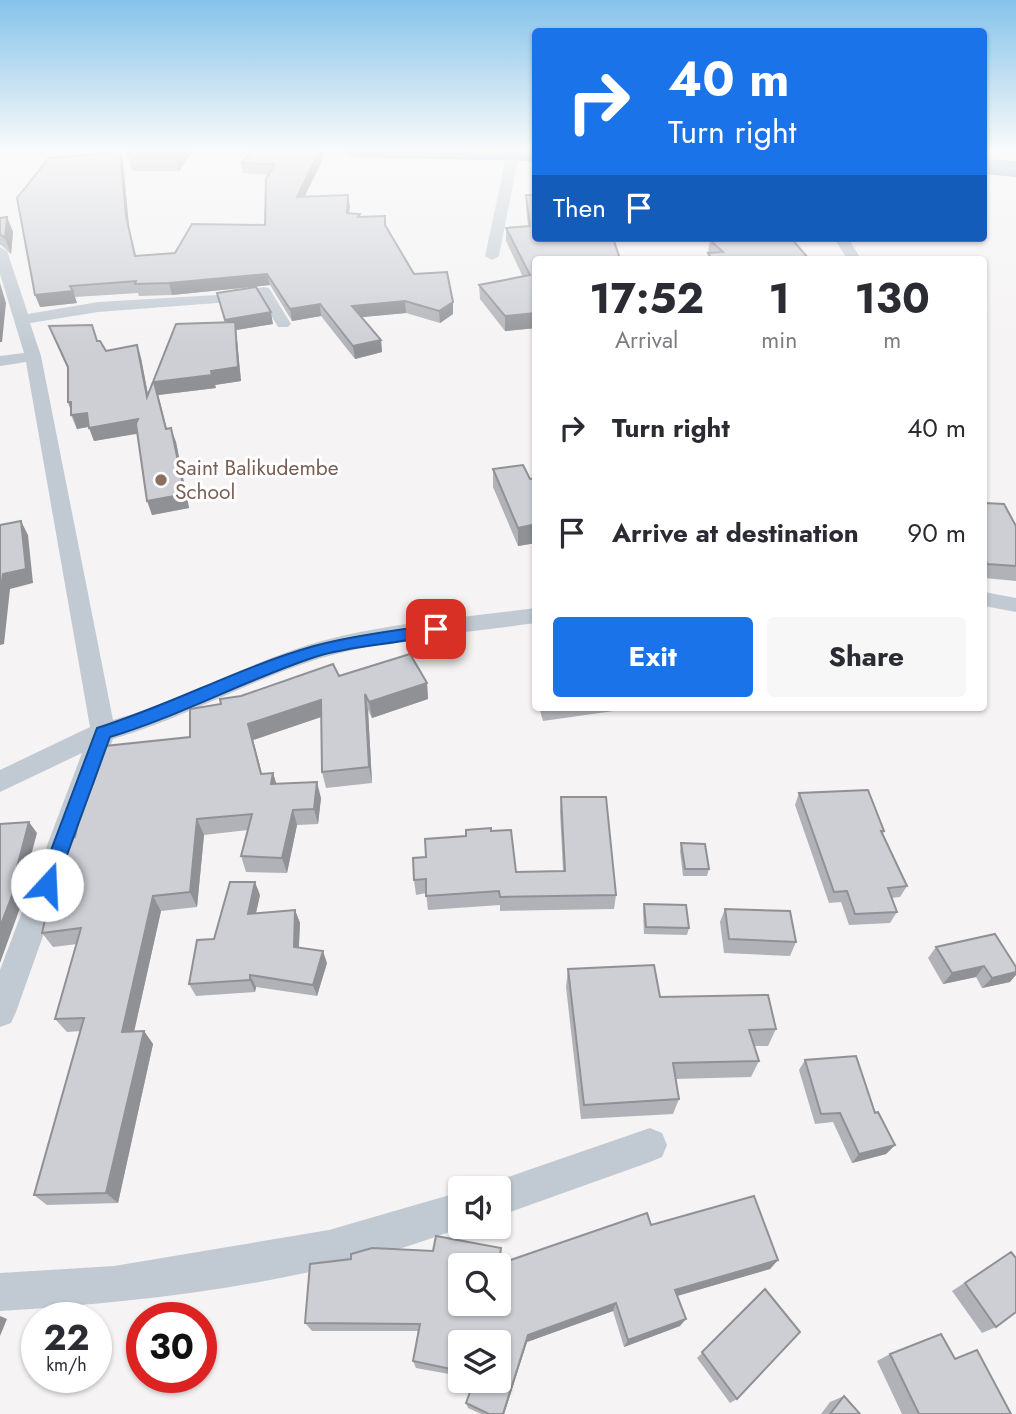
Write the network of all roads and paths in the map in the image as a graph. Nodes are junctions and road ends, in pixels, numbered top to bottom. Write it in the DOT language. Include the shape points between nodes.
graph roads {
  1 [pos="500,216"];
  2 [pos="0,251"];
  3 [pos="492,256"];
  4 [pos="22,320"];
  5 [pos="283,324"];
  6 [pos="33,356"];
  7 [pos="0,361"];
  8 [pos="987,600"];
  9 [pos="1016,606"];
  10 [pos="532,616"];
  11 [pos="103,732"];
  12 [pos="0,782"];
  13 [pos="0,1012"];
  14 [pos="650,1145"];
  15 [pos="511,1194"];
  16 [pos="448,1214"];
  17 [pos="0,1292"];
  1 -- 3 [label="street"];
  2 -- 4 [label="street"];
  4 -- 5 [label="street" via="264,291"];
  4 -- 6 [label="street"];
  6 -- 7 [label="street"];
  6 -- 11 [label="street"];
  8 -- 9 [label="street"];
  10 -- 11 [label="street" via="317,651 142,721"];
  11 -- 12 [label="street"];
  11 -- 13 [label="street"];
  14 -- 15 [label="street"];
  16 -- 17 [label="street" via="329,1249 114,1285"];
}
